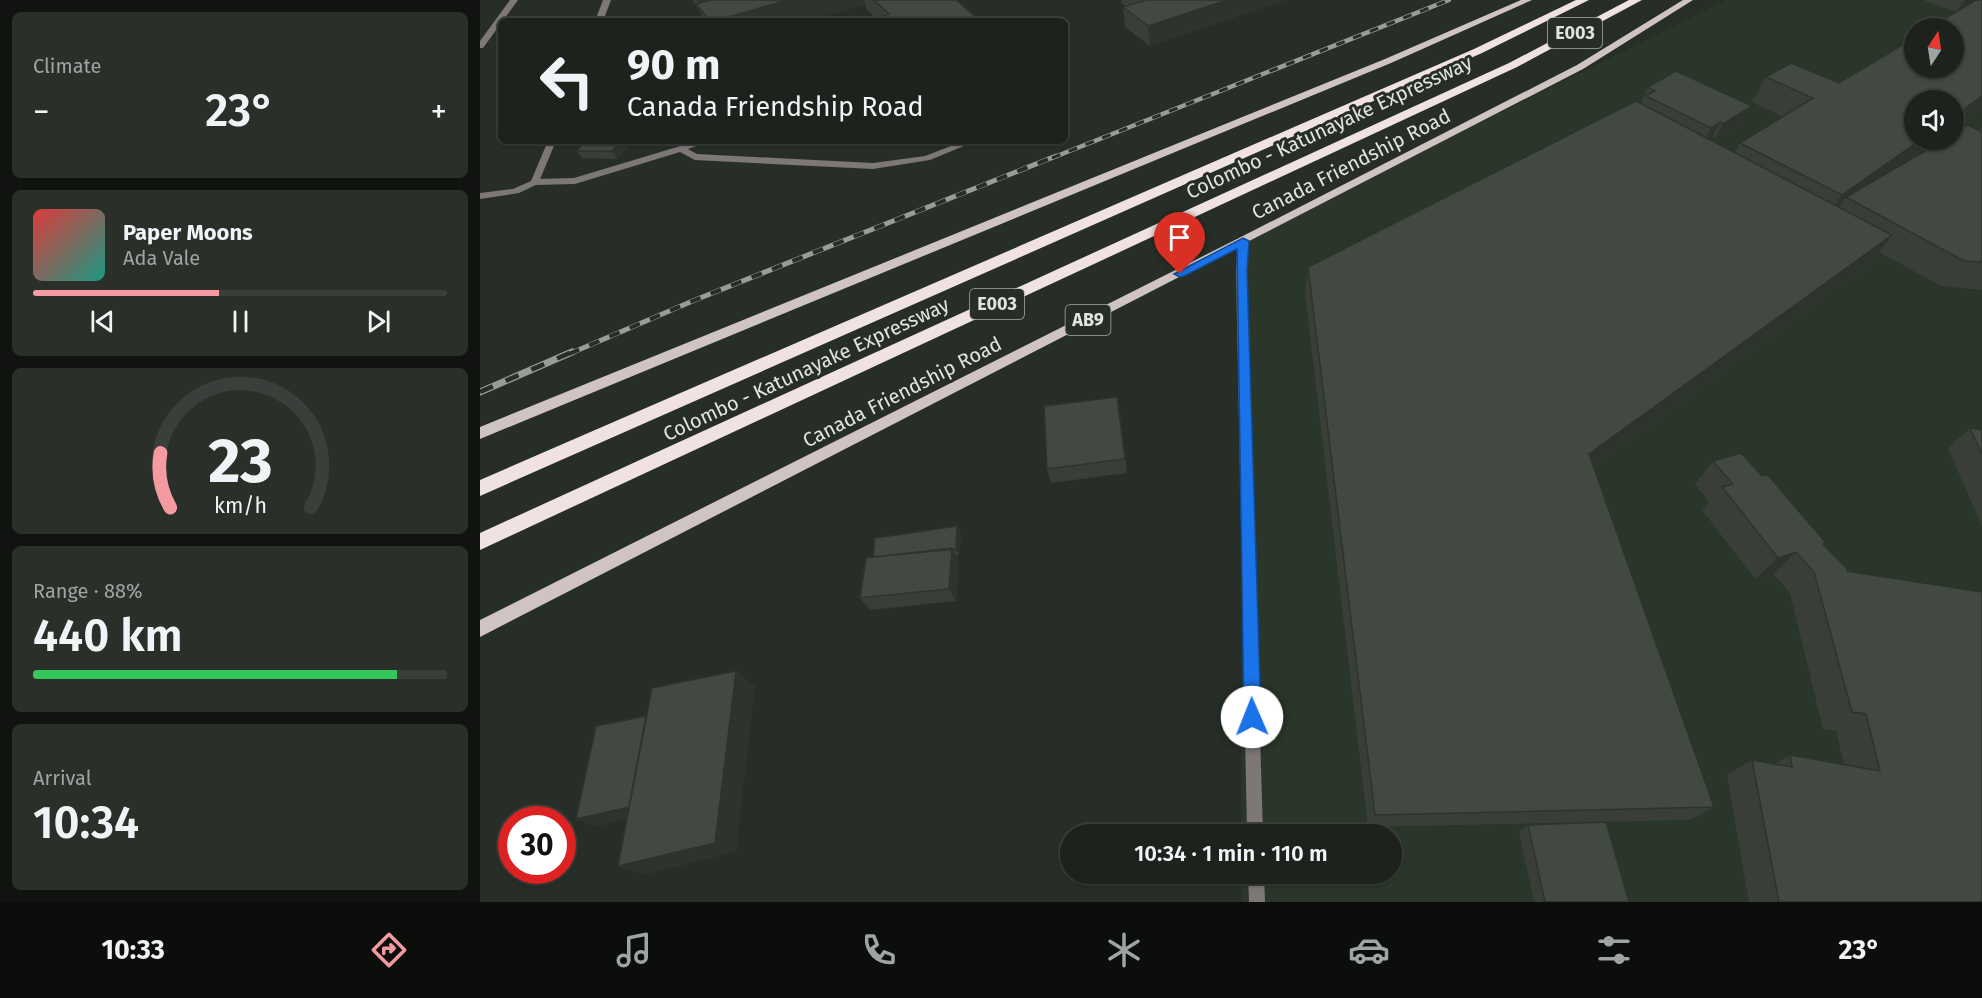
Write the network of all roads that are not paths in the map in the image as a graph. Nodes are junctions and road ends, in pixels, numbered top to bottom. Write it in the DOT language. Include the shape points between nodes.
graph roads {
  1 [pos="514,0"];
  2 [pos="607,0"];
  3 [pos="1527,0"];
  4 [pos="1584,0"];
  5 [pos="1636,0"];
  6 [pos="1689,0"];
  7 [pos="501,18"];
  8 [pos="600,18"];
  9 [pos="498,22"];
  10 [pos="480,46"];
  11 [pos="551,144"];
  12 [pos="695,144"];
  13 [pos="964,144"];
  14 [pos="681,148"];
  15 [pos="535,182"];
  16 [pos="480,196"];
  17 [pos="1243,241"];
  18 [pos="480,433"];
  19 [pos="480,488"];
  20 [pos="480,542"];
  21 [pos="480,628"];
  22 [pos="1255,824"];
  23 [pos="1256,884"];
  24 [pos="1257,902"];
  1 -- 7 [label="street"];
  2 -- 8 [label="street"];
  3 -- 18 [label="main road" via="1388,61"];
  4 -- 19 [label="highway, Colombo - Katunayake Expressway / E003" via="1478,51"];
  5 -- 20 [label="highway, Colombo - Katunayake Expressway / E003" via="1512,65"];
  6 -- 17 [label="main road, Canada Friendship Road / AB9" via="1580,67"];
  9 -- 10 [label="street"];
  11 -- 15 [label="street"];
  12 -- 14 [label="street"];
  13 -- 14 [label="street" via="927,158 873,166 695,157"];
  14 -- 15 [label="street" via="575,182"];
  15 -- 16 [label="street" via="512,193"];
  17 -- 21 [label="main road, Canada Friendship Road / AB9"];
  17 -- 22 [label="street"];
  23 -- 24 [label="street"];
}
